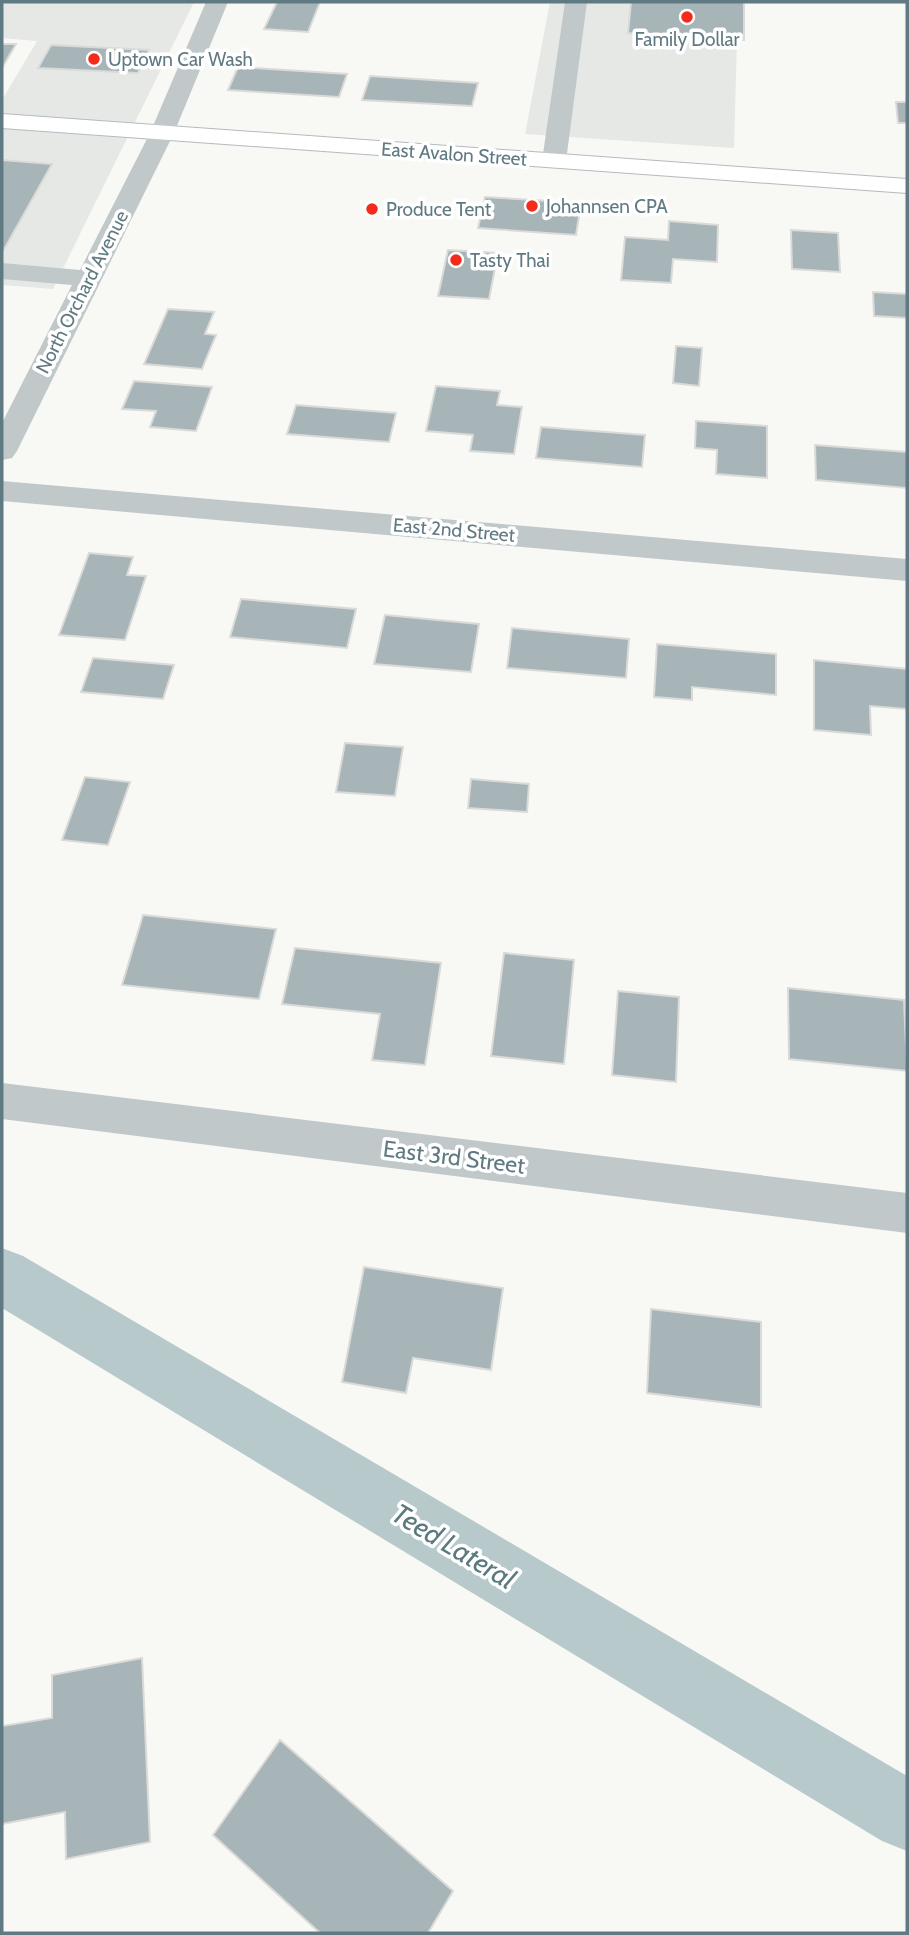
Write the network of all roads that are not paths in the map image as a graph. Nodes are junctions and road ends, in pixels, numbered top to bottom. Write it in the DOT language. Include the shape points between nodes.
graph roads {
  1 [pos="216,2"];
  2 [pos="576,2"];
  3 [pos="2,121"];
  4 [pos="162,133"];
  5 [pos="554,161"];
  6 [pos="907,186"];
  7 [pos="2,271"];
  8 [pos="88,279"];
  9 [pos="2,451"];
  10 [pos="2,491"];
  11 [pos="907,570"];
  12 [pos="2,1101"];
  13 [pos="907,1213"];
  1 -- 4 [label="street, North Orchard Avenue"];
  2 -- 5 [label="street"];
  3 -- 4 [label="main road, East Avalon Street"];
  4 -- 5 [label="main road, East Avalon Street"];
  4 -- 8 [label="street, North Orchard Avenue"];
  5 -- 6 [label="main road, East Avalon Street"];
  7 -- 8 [label="street"];
  8 -- 9 [label="street, North Orchard Avenue"];
  10 -- 11 [label="street, East 2nd Street"];
  12 -- 13 [label="street, East 3rd Street"];
}
